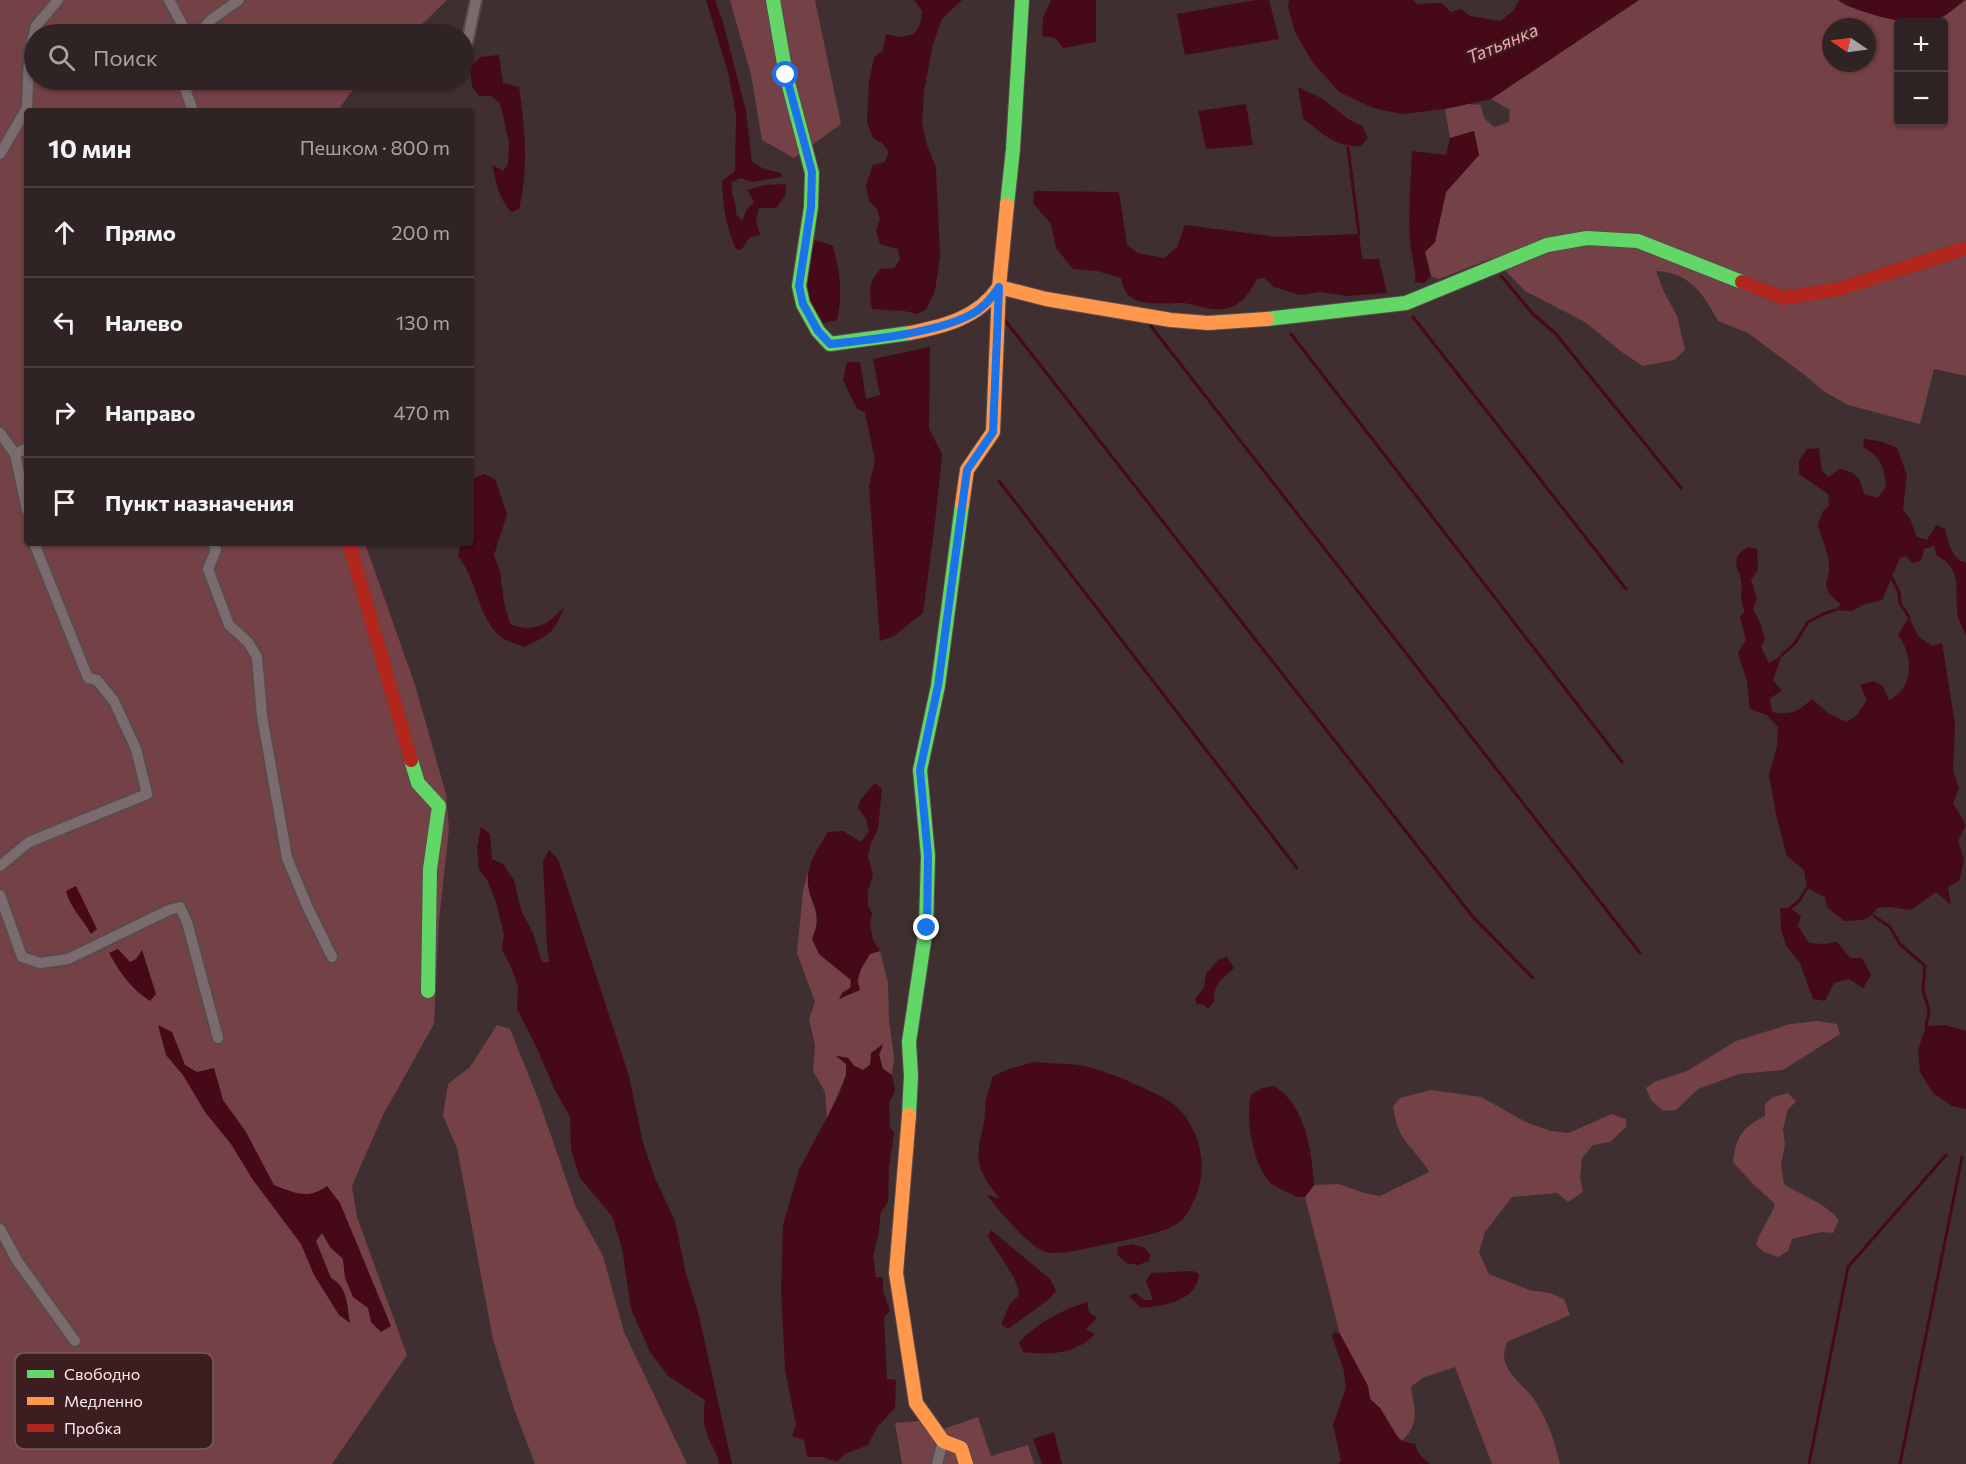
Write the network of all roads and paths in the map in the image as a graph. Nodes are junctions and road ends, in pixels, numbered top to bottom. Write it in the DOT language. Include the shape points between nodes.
graph roads {
  1 [pos="58,0"];
  2 [pos="169,0"];
  3 [pos="239,0"];
  4 [pos="476,0"];
  5 [pos="773,0"];
  6 [pos="1022,0"];
  7 [pos="38,24"];
  8 [pos="182,24"];
  9 [pos="207,24"];
  10 [pos="471,24"];
  11 [pos="28,90"];
  12 [pos="186,90"];
  13 [pos="28,108"];
  14 [pos="192,108"];
  15 [pos="24,116"];
  16 [pos="0,154"];
  17 [pos="1964,249"];
  18 [pos="999,287"];
  19 [pos="0,433"];
  20 [pos="24,450"];
  21 [pos="15,454"];
  22 [pos="24,496"];
  23 [pos="35,546"];
  24 [pos="214,546"];
  25 [pos="350,546"];
  26 [pos="0,866"];
  27 [pos="0,895"];
  28 [pos="332,957"];
  29 [pos="428,991"];
  30 [pos="218,1038"];
  31 [pos="0,1229"];
  32 [pos="75,1341"];
  33 [pos="943,1441"];
  34 [pos="936,1464"];
  35 [pos="966,1464"];
  1 -- 7 [label="street"];
  2 -- 8 [label="street"];
  3 -- 9 [label="street"];
  4 -- 10 [label="street"];
  5 -- 18 [label="street" via="786,75 812,172 799,286 803,304 818,331 830,344 941,327 971,315"];
  6 -- 18 [label="street"];
  11 -- 13 [label="street"];
  12 -- 14 [label="street"];
  15 -- 16 [label="street"];
  17 -- 18 [label="street" via="1839,289 1783,298 1638,241 1587,238 1547,245 1406,303 1208,323 1046,299"];
  18 -- 33 [label="street" via="993,432 967,470 938,686 920,770 928,856 927,928 909,1042 909,1124 896,1273 916,1403"];
  19 -- 21 [label="street"];
  20 -- 21 [label="street"];
  21 -- 22 [label="street"];
  23 -- 26 [label="street" via="88,678 97,680 114,701 136,749 147,794 29,842"];
  24 -- 28 [label="street" via="208,569 229,625 248,642 257,657 262,716 287,858"];
  25 -- 29 [label="street" via="418,783 439,806 430,869"];
  27 -- 30 [label="street" via="22,957 40,963 68,959 180,907"];
  31 -- 32 [label="street" via="18,1262"];
  33 -- 34 [label="street"];
  33 -- 35 [label="street" via="961,1448"];
}
